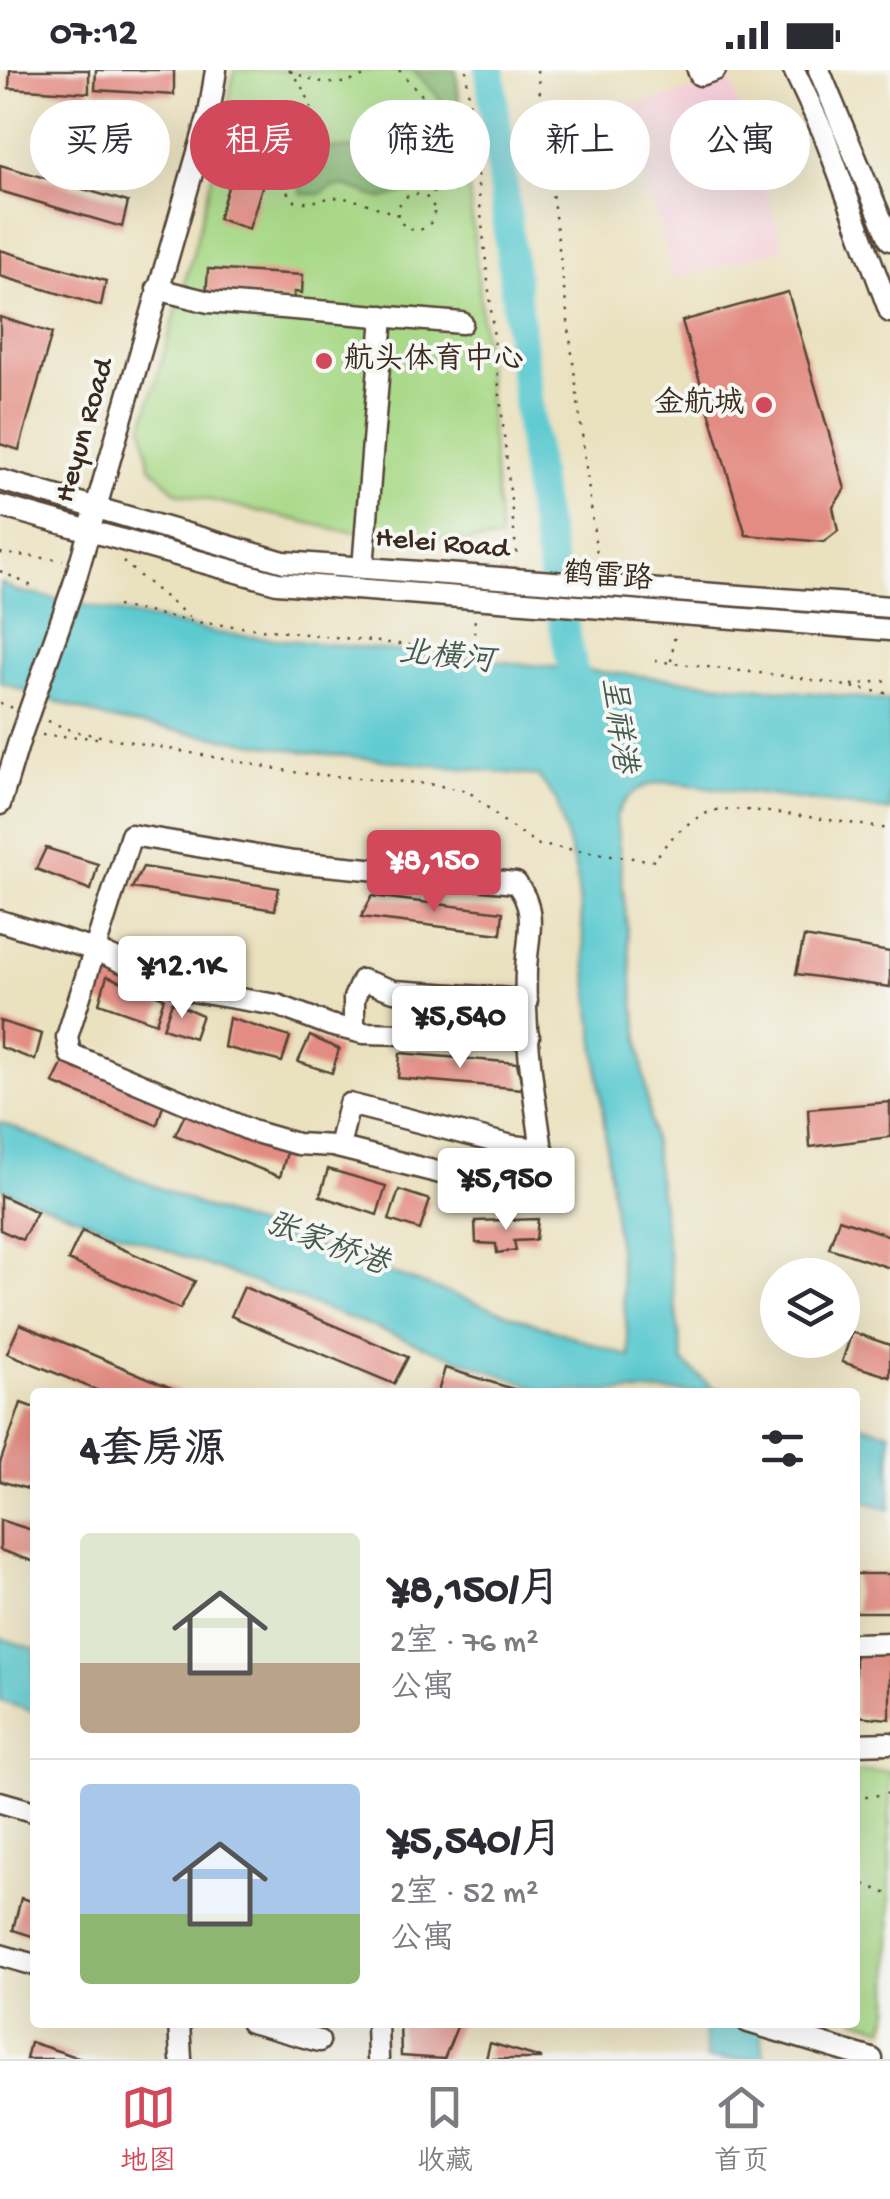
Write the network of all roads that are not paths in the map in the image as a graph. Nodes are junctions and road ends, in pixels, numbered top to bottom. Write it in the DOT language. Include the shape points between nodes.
graph roads {
  1 [pos="216,70"];
  2 [pos="698,70"];
  3 [pos="715,70"];
  4 [pos="794,70"];
  5 [pos="819,70"];
  6 [pos="890,240"];
  7 [pos="157,289"];
  8 [pos="890,312"];
  9 [pos="382,316"];
  10 [pos="462,322"];
  11 [pos="0,480"];
  12 [pos="0,506"];
  13 [pos="96,509"];
  14 [pos="88,533"];
  15 [pos="363,568"];
  16 [pos="511,591"];
  17 [pos="890,607"];
  18 [pos="890,630"];
  19 [pos="0,804"];
  20 [pos="0,921"];
  21 [pos="95,950"];
  22 [pos="527,1000"];
  23 [pos="354,1030"];
  24 [pos="529,1037"];
  25 [pos="339,1147"];
  26 [pos="542,1149"];
  27 [pos="890,1643"];
  28 [pos="860,1644"];
  29 [pos="890,1743"];
  30 [pos="860,1744"];
  31 [pos="0,1802"];
  32 [pos="30,1811"];
  33 [pos="0,1955"];
  34 [pos="30,1963"];
  35 [pos="179,2028"];
  36 [pos="272,2028"];
  37 [pos="376,2028"];
  38 [pos="768,2028"];
  39 [pos="318,2041"];
  40 [pos="180,2059"];
  41 [pos="378,2059"];
  42 [pos="872,2059"];
  1 -- 7 [label="street, Heyun Road"];
  2 -- 3 [label="street"];
  4 -- 8 [label="street"];
  5 -- 6 [label="street"];
  7 -- 9 [label="street" via="208,302"];
  7 -- 13 [label="street, Heyun Road"];
  9 -- 10 [label="street"];
  9 -- 15 [label="street"];
  11 -- 13 [label="street, Helei Road"];
  12 -- 14 [label="street, 鹤雷路"];
  13 -- 14 [label="street, Heyun Road"];
  13 -- 15 [label="street, Helei Road" via="284,562"];
  14 -- 16 [label="street, 鹤雷路" via="278,583"];
  14 -- 19 [label="street, Heyun Road, bridge"];
  15 -- 16 [label="street, Helei Road"];
  16 -- 17 [label="street, Helei Road" via="598,575"];
  16 -- 18 [label="street, 鹤雷路" via="598,608"];
  20 -- 21 [label="street"];
  21 -- 22 [label="street" via="131,835 294,862 516,883 529,900"];
  21 -- 23 [label="street" via="186,990 277,1005"];
  21 -- 25 [label="street" via="67,1037 70,1054 252,1132"];
  22 -- 23 [label="street" via="394,990 362,980 354,998"];
  22 -- 24 [label="street"];
  23 -- 24 [label="street"];
  24 -- 26 [label="street"];
  25 -- 26 [label="street" via="349,1104"];
  25 -- 26 [label="street" via="548,1194"];
  27 -- 28 [label="street"];
  29 -- 30 [label="street"];
  31 -- 32 [label="street"];
  33 -- 34 [label="street"];
  35 -- 40 [label="street"];
  36 -- 39 [label="street"];
  37 -- 41 [label="street"];
  38 -- 42 [label="street"];
}
